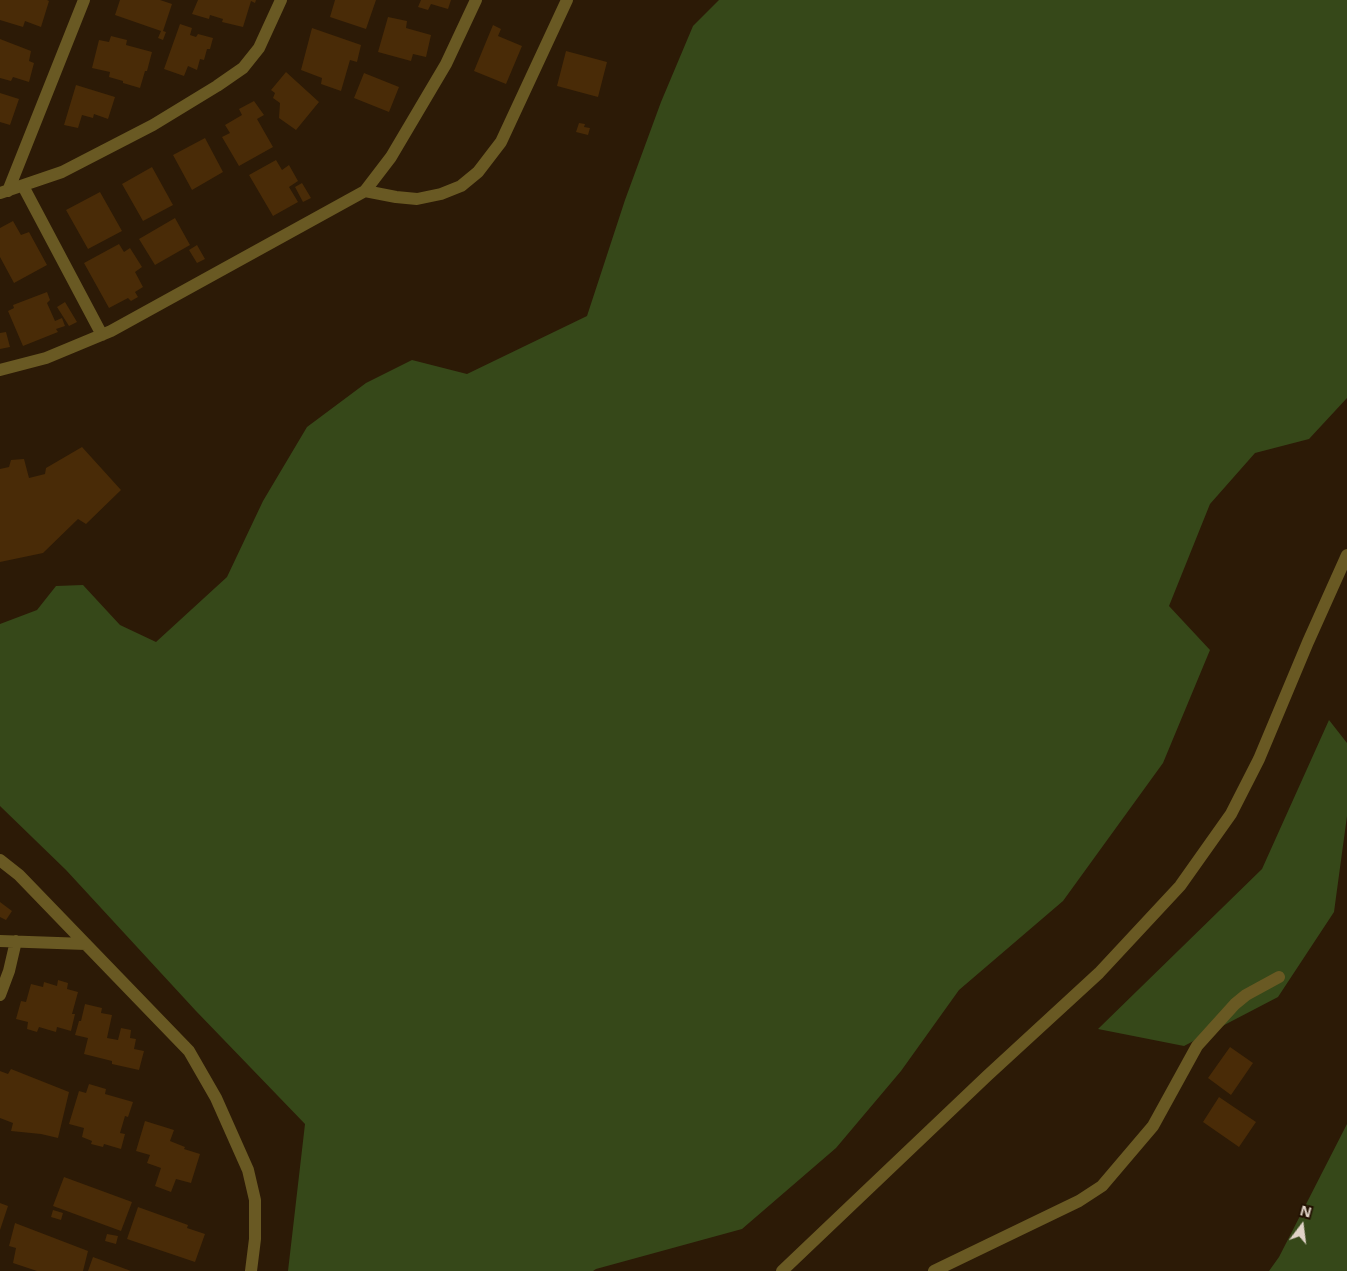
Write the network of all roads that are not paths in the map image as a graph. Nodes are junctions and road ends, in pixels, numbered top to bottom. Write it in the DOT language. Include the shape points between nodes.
graph roads {
  1 [pos="84,0"];
  2 [pos="281,0"];
  3 [pos="476,0"];
  4 [pos="567,0"];
  5 [pos="23,186"];
  6 [pos="365,190"];
  7 [pos="4,192"];
  8 [pos="102,335"];
  9 [pos="0,370"];
  10 [pos="1347,555"];
  11 [pos="0,860"];
  12 [pos="0,941"];
  13 [pos="16,941"];
  14 [pos="86,944"];
  15 [pos="1279,977"];
  16 [pos="0,995"];
  17 [pos="250,1271"];
  18 [pos="782,1271"];
  19 [pos="934,1271"];
  1 -- 7 [label="street"];
  2 -- 5 [label="street" via="259,48 243,68 153,125 62,172"];
  3 -- 6 [label="street" via="446,64 391,156"];
  4 -- 6 [label="street" via="501,142 478,172 461,186 417,199"];
  5 -- 7 [label="street"];
  5 -- 8 [label="street"];
  6 -- 8 [label="street"];
  8 -- 9 [label="street" via="46,358"];
  10 -- 18 [label="street" via="1259,759 1231,814 1180,886 1099,973"];
  11 -- 14 [label="street" via="19,875"];
  12 -- 13 [label="street"];
  13 -- 14 [label="street"];
  13 -- 16 [label="street"];
  14 -- 17 [label="street" via="189,1051 216,1098 248,1170 255,1200 255,1239"];
  15 -- 19 [label="street" via="1235,1004 1197,1046 1153,1126 1102,1186 1079,1201"];
}
